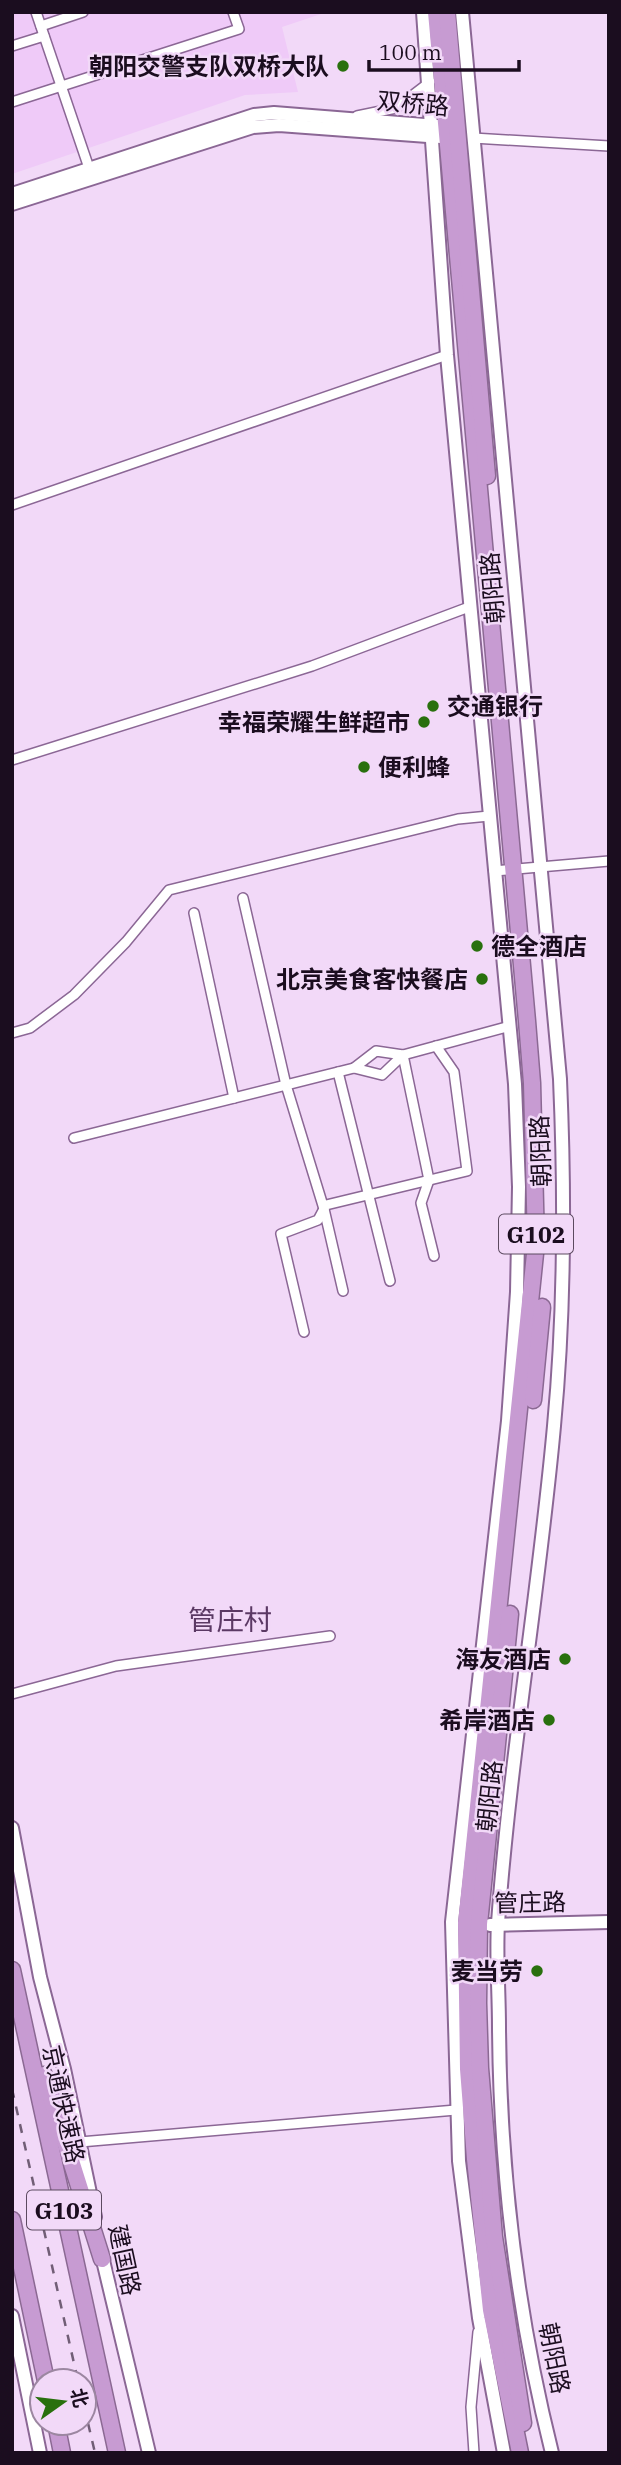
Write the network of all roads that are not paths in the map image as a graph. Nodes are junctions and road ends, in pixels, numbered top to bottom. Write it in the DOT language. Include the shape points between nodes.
graph roads {
  1 [pos="36,12"];
  2 [pos="83,12"];
  3 [pos="233,12"];
  4 [pos="423,12"];
  5 [pos="436,12"];
  6 [pos="447,12"];
  7 [pos="462,12"];
  8 [pos="42,31"];
  9 [pos="12,46"];
  10 [pos="430,82"];
  11 [pos="60,86"];
  12 [pos="12,102"];
  13 [pos="346,118"];
  14 [pos="449,133"];
  15 [pos="609,146"];
  16 [pos="89,168"];
  17 [pos="12,194"];
  18 [pos="12,204"];
  19 [pos="447,355"];
  20 [pos="12,505"];
  21 [pos="469,607"];
  22 [pos="12,760"];
  23 [pos="489,816"];
  24 [pos="609,861"];
  25 [pos="540,867"];
  26 [pos="517,869"];
  27 [pos="494,871"];
  28 [pos="243,898"];
  29 [pos="194,913"];
  30 [pos="510,1026"];
  31 [pos="12,1033"];
  32 [pos="436,1046"];
  33 [pos="403,1055"];
  34 [pos="354,1068"];
  35 [pos="338,1072"];
  36 [pos="286,1085"];
  37 [pos="234,1098"];
  38 [pos="74,1138"];
  39 [pos="429,1180"];
  40 [pos="369,1195"];
  41 [pos="324,1209"];
  42 [pos="434,1255"];
  43 [pos="390,1282"];
  44 [pos="343,1291"];
  45 [pos="304,1332"];
  46 [pos="330,1636"];
  47 [pos="12,1694"];
  48 [pos="12,1828"];
  49 [pos="609,1922"];
  50 [pos="466,1923"];
  51 [pos="498,1925"];
  52 [pos="12,1970"];
  53 [pos="15,1987"];
  54 [pos="456,2110"];
  55 [pos="80,2142"];
  56 [pos="12,2220"];
  57 [pos="102,2259"];
  58 [pos="12,2316"];
  59 [pos="479,2318"];
  60 [pos="43,2367"];
  61 [pos="117,2452"];
  62 [pos="40,2453"];
  63 [pos="149,2453"];
  64 [pos="474,2453"];
  65 [pos="504,2453"];
  66 [pos="520,2453"];
  67 [pos="531,2453"];
  68 [pos="552,2453"];
  1 -- 8 [label="street"];
  2 -- 8 [label="street"];
  3 -- 11 [label="street" via="239,29"];
  4 -- 10 [label="street, 朝阳路"];
  5 -- 14 [label="highway, 朝阳路 / G102"];
  6 -- 14 [label="highway, 朝阳路 / G102"];
  7 -- 14 [label="street, 朝阳路"];
  8 -- 9 [label="street"];
  8 -- 11 [label="street"];
  10 -- 13 [label="street" via="396,108"];
  10 -- 14 [label="street, 朝阳路"];
  11 -- 12 [label="street"];
  11 -- 16 [label="street"];
  13 -- 14 [label="street, 双桥路"];
  13 -- 16 [label="street, 双桥路" via="254,115"];
  14 -- 15 [label="street"];
  14 -- 18 [label="street, 双桥路" via="253,127"];
  14 -- 19 [label="street, 朝阳路"];
  14 -- 25 [label="street, 朝阳路"];
  14 -- 26 [label="highway, 朝阳路 / G102"];
  16 -- 17 [label="street, 双桥路"];
  19 -- 20 [label="street"];
  19 -- 21 [label="street, 朝阳路"];
  21 -- 22 [label="street" via="312,666"];
  21 -- 23 [label="street, 朝阳路"];
  23 -- 27 [label="street, 朝阳路"];
  23 -- 31 [label="street" via="458,819 169,890 127,942 74,995 30,1028"];
  24 -- 25 [label="street"];
  25 -- 26 [label="street"];
  25 -- 51 [label="street, 朝阳路" via="560,1079 565,1186 563,1297 554,1427"];
  26 -- 27 [label="street"];
  26 -- 50 [label="highway, 朝阳路 / G102" via="532,1083 536,1244"];
  27 -- 30 [label="street, 朝阳路"];
  28 -- 36 [label="street"];
  29 -- 37 [label="street"];
  30 -- 32 [label="street"];
  30 -- 50 [label="street, 朝阳路" via="518,1161 517,1293"];
  32 -- 33 [label="street"];
  32 -- 39 [label="street" via="454,1072 467,1171"];
  33 -- 34 [label="street" via="376,1051"];
  33 -- 34 [label="street" via="382,1075"];
  33 -- 39 [label="street"];
  34 -- 35 [label="street"];
  35 -- 36 [label="street"];
  35 -- 40 [label="street"];
  36 -- 37 [label="street"];
  36 -- 41 [label="street"];
  37 -- 38 [label="street"];
  39 -- 40 [label="street"];
  39 -- 42 [label="street" via="421,1203"];
  40 -- 41 [label="street"];
  40 -- 43 [label="street"];
  41 -- 44 [label="street"];
  41 -- 45 [label="street" via="318,1220 281,1234"];
  46 -- 47 [label="street" via="116,1666"];
  48 -- 55 [label="street, 建国路" via="40,1977"];
  49 -- 51 [label="street, 管庄路"];
  50 -- 51 [label="street, 管庄路"];
  50 -- 54 [label="street, 朝阳路"];
  50 -- 66 [label="highway, 朝阳路 / G102" via="468,2069 475,2159 491,2310"];
  50 -- 67 [label="highway, 朝阳路 / G102" via="494,2238 519,2406"];
  51 -- 68 [label="street, 朝阳路" via="499,2098 506,2192 527,2337"];
  52 -- 53 [label="highway, 京通快速路 / G103"];
  53 -- 57 [label="highway"];
  53 -- 61 [label="highway, 京通快速路 / G103"];
  54 -- 55 [label="street"];
  54 -- 59 [label="street, 朝阳路"];
  55 -- 57 [label="street, 建国路"];
  56 -- 60 [label="highway, G103"];
  57 -- 63 [label="street, 建国路"];
  58 -- 62 [label="street"];
  59 -- 64 [label="street" via="471,2407"];
  59 -- 65 [label="street, 朝阳路"];
}
